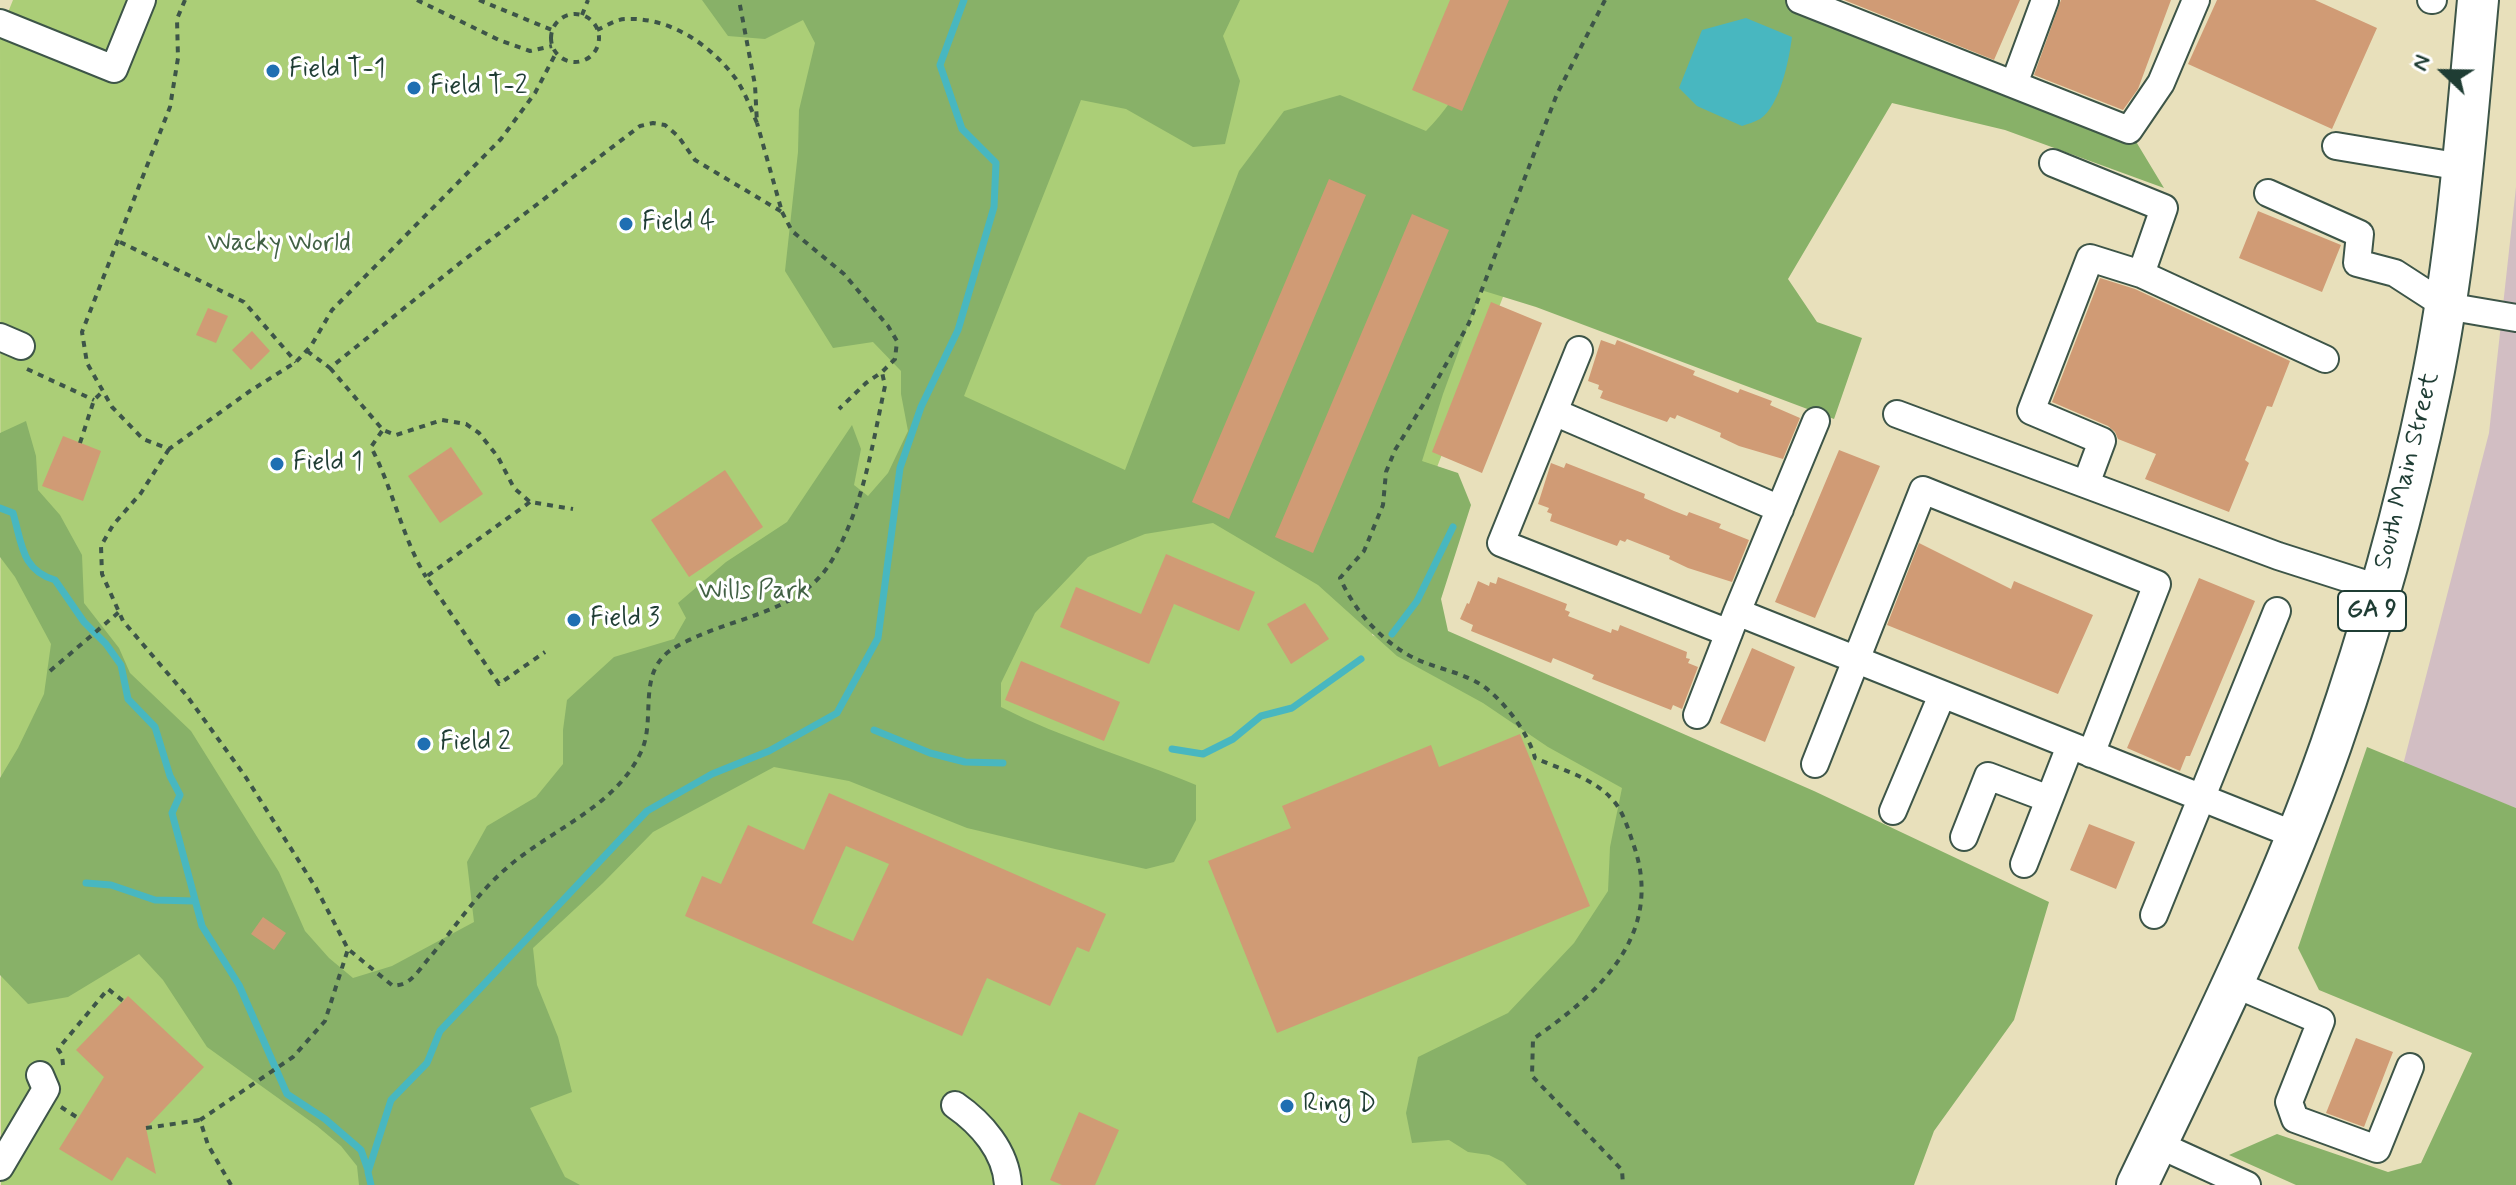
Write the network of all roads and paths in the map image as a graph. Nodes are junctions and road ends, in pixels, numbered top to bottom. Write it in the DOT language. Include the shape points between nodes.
graph roads {
  1 [pos="142,0"];
  2 [pos="185,0"];
  3 [pos="417,0"];
  4 [pos="479,0"];
  5 [pos="588,0"];
  6 [pos="739,0"];
  7 [pos="1605,0"];
  8 [pos="1800,0"];
  9 [pos="2045,0"];
  10 [pos="2196,0"];
  11 [pos="2478,0"];
  12 [pos="582,15"];
  13 [pos="0,23"];
  14 [pos="552,30"];
  15 [pos="597,30"];
  16 [pos="552,46"];
  17 [pos="556,53"];
  18 [pos="2014,84"];
  19 [pos="757,123"];
  20 [pos="2336,146"];
  21 [pos="2053,163"];
  22 [pos="2462,167"];
  23 [pos="2268,193"];
  24 [pos="782,212"];
  25 [pos="119,242"];
  26 [pos="2141,274"];
  27 [pos="2446,306"];
  28 [pos="2516,318"];
  29 [pos="15,350"];
  30 [pos="1579,350"];
  31 [pos="307,351"];
  32 [pos="2325,359"];
  33 [pos="296,362"];
  34 [pos="330,368"];
  35 [pos="882,372"];
  36 [pos="103,391"];
  37 [pos="94,400"];
  38 [pos="839,409"];
  39 [pos="1554,412"];
  40 [pos="1897,414"];
  41 [pos="1816,421"];
  42 [pos="383,430"];
  43 [pos="80,443"];
  44 [pos="169,449"];
  45 [pos="2086,484"];
  46 [pos="530,502"];
  47 [pos="573,509"];
  48 [pos="1780,509"];
  49 [pos="426,577"];
  50 [pos="2378,588"];
  51 [pos="2277,611"];
  52 [pos="119,612"];
  53 [pos="1733,623"];
  54 [pos="545,652"];
  55 [pos="1856,660"];
  56 [pos="50,671"];
  57 [pos="1942,695"];
  58 [pos="1697,715"];
  59 [pos="2080,750"];
  60 [pos="1815,764"];
  61 [pos="2201,798"];
  62 [pos="2049,799"];
  63 [pos="1893,811"];
  64 [pos="2295,835"];
  65 [pos="1964,837"];
  66 [pos="2024,864"];
  67 [pos="2154,915"];
  68 [pos="348,949"];
  69 [pos="2232,983"];
  70 [pos="123,1001"];
  71 [pos="2410,1067"];
  72 [pos="51,1071"];
  73 [pos="61,1097"];
  74 [pos="955,1105"];
  75 [pos="78,1118"];
  76 [pos="200,1120"];
  77 [pos="146,1128"];
  78 [pos="2157,1144"];
  79 [pos="0,1167"];
  80 [pos="231,1185"];
  81 [pos="1008,1185"];
  82 [pos="1623,1185"];
  83 [pos="2137,1185"];
  84 [pos="2247,1185"];
  1 -- 13 [label="lane" via="114,69"];
  2 -- 25 [label="path" via="177,19 178,58 170,107"];
  3 -- 16 [label="path" via="530,51"];
  4 -- 14 [label="path"];
  5 -- 12 [label="path"];
  6 -- 19 [label="path"];
  7 -- 82 [label="path" via="1557,94 1469,323 1395,450 1386,472 1383,505 1364,551 1340,578 1373,628 1406,654 1481,685 1521,725 1535,758 1593,783 1624,817 1643,886 1636,930 1617,964 1572,1013 1533,1039 1532,1076 1622,1170"];
  8 -- 18 [label="lane"];
  9 -- 18 [label="lane"];
  10 -- 18 [label="lane" via="2161,83 2129,130"];
  11 -- 22 [label="highway, South Main Street / GA 9"];
  12 -- 14 [label="path" via="560,18"];
  12 -- 15 [label="path"];
  14 -- 16 [label="path"];
  15 -- 17 [label="path" via="597,46 586,58 570,61"];
  15 -- 19 [label="path" via="623,18 682,32 711,49 737,81"];
  16 -- 17 [label="path"];
  17 -- 31 [label="path" via="501,139 332,310"];
  19 -- 24 [label="path"];
  20 -- 22 [label="lane"];
  21 -- 26 [label="lane" via="2164,208"];
  22 -- 27 [label="highway, South Main Street / GA 9"];
  23 -- 27 [label="lane" via="2360,234 2357,263 2395,273"];
  24 -- 34 [label="path" via="695,160 665,125 640,126"];
  24 -- 35 [label="path" via="792,231 844,274 888,326 897,341 895,359"];
  25 -- 33 [label="path" via="244,302"];
  25 -- 36 [label="path" via="82,332 87,363"];
  26 -- 32 [label="lane"];
  26 -- 45 [label="lane" via="2090,258 2031,411 2102,441"];
  27 -- 28 [label="lane"];
  27 -- 50 [label="highway, South Main Street / GA 9" via="2412,469"];
  29 -- 37 [label="path"];
  30 -- 39 [label="lane"];
  31 -- 33 [label="path"];
  31 -- 34 [label="path"];
  33 -- 44 [label="path"];
  34 -- 42 [label="path"];
  35 -- 38 [label="path"];
  35 -- 68 [label="path" via="885,386 858,500 830,563 815,583 774,609 686,641 662,658 650,683 642,750 621,783 499,874 406,983 393,986"];
  36 -- 37 [label="path"];
  36 -- 44 [label="path" via="143,439"];
  37 -- 43 [label="path"];
  39 -- 48 [label="lane"];
  39 -- 53 [label="lane" via="1501,543"];
  40 -- 45 [label="lane"];
  41 -- 48 [label="lane"];
  42 -- 46 [label="path" via="396,435 442,420 466,424 479,433 514,488"];
  42 -- 49 [label="path" via="371,447"];
  44 -- 52 [label="path" via="101,546 102,574"];
  45 -- 50 [label="lane"];
  46 -- 47 [label="path"];
  46 -- 49 [label="path"];
  48 -- 53 [label="lane"];
  49 -- 54 [label="path" via="499,684"];
  50 -- 64 [label="highway, South Main Street / GA 9" via="2330,746"];
  51 -- 61 [label="lane"];
  52 -- 56 [label="path"];
  52 -- 68 [label="path" via="245,776"];
  53 -- 55 [label="lane"];
  53 -- 58 [label="lane"];
  55 -- 57 [label="lane"];
  55 -- 59 [label="lane" via="1923,490 2157,584"];
  55 -- 60 [label="lane"];
  57 -- 59 [label="lane"];
  57 -- 63 [label="lane"];
  59 -- 61 [label="lane"];
  59 -- 62 [label="lane"];
  61 -- 64 [label="lane"];
  61 -- 67 [label="lane"];
  62 -- 65 [label="lane" via="1988,776"];
  62 -- 66 [label="lane"];
  64 -- 69 [label="highway, South Main Street / GA 9"];
  68 -- 76 [label="path" via="325,1021 293,1057"];
  69 -- 71 [label="lane" via="2321,1021 2289,1102 2295,1119 2377,1149"];
  69 -- 78 [label="highway, South Main Street / GA 9"];
  70 -- 72 [label="path" via="108,989 58,1049 62,1055"];
  72 -- 79 [label="lane" via="46,1089"];
  73 -- 75 [label="path" via="58,1104"];
  74 -- 81 [label="lane" via="992,1140"];
  76 -- 77 [label="path"];
  76 -- 80 [label="path"];
  78 -- 83 [label="highway, South Main Street / GA 9"];
  78 -- 84 [label="lane"];
}
